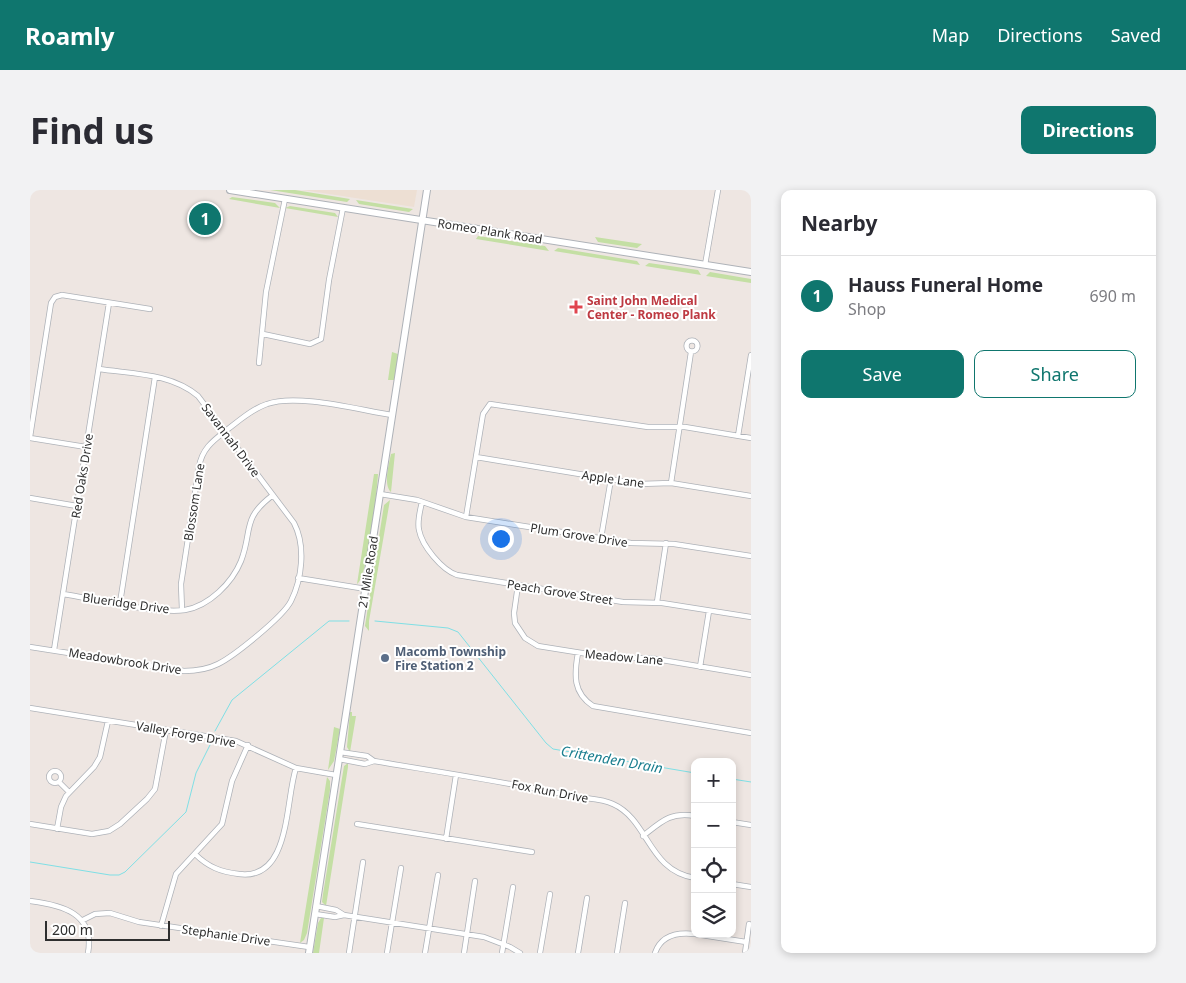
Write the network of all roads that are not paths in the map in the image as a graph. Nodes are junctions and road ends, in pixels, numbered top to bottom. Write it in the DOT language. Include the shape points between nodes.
graph roads {
  1 [pos="230,190"];
  2 [pos="427,190"];
  3 [pos="718,190"];
  4 [pos="285,199"];
  5 [pos="343,208"];
  6 [pos="423,220"];
  7 [pos="705,265"];
  8 [pos="751,272"];
  9 [pos="109,303"];
  10 [pos="150,309"];
  11 [pos="263,334"];
  12 [pos="691,352"];
  13 [pos="751,355"];
  14 [pos="259,363"];
  15 [pos="98,369"];
  16 [pos="155,378"];
  17 [pos="392,415"];
  18 [pos="680,427"];
  19 [pos="225,431"];
  20 [pos="738,436"];
  21 [pos="30,437"];
  22 [pos="751,438"];
  23 [pos="86,447"];
  24 [pos="476,458"];
  25 [pos="611,479"];
  26 [pos="670,483"];
  27 [pos="380,494"];
  28 [pos="273,495"];
  29 [pos="751,496"];
  30 [pos="30,498"];
  31 [pos="422,502"];
  32 [pos="77,506"];
  33 [pos="466,517"];
  34 [pos="601,538"];
  35 [pos="666,543"];
  36 [pos="751,556"];
  37 [pos="298,578"];
  38 [pos="518,585"];
  39 [pos="366,589"];
  40 [pos="63,594"];
  41 [pos="657,602"];
  42 [pos="120,603"];
  43 [pos="182,610"];
  44 [pos="709,611"];
  45 [pos="751,617"];
  46 [pos="30,646"];
  47 [pos="54,650"];
  48 [pos="578,653"];
  49 [pos="700,667"];
  50 [pos="751,675"];
  51 [pos="30,708"];
  52 [pos="108,721"];
  53 [pos="166,730"];
  54 [pos="751,733"];
  55 [pos="248,745"];
  56 [pos="340,756"];
  57 [pos="296,768"];
  58 [pos="336,775"];
  59 [pos="456,775"];
  60 [pos="59,782"];
  61 [pos="69,792"];
  62 [pos="691,815"];
  63 [pos="736,823"];
  64 [pos="30,824"];
  65 [pos="357,824"];
  66 [pos="751,825"];
  67 [pos="57,828"];
  68 [pos="643,836"];
  69 [pos="446,839"];
  70 [pos="532,852"];
  71 [pos="195,854"];
  72 [pos="363,862"];
  73 [pos="401,868"];
  74 [pos="438,875"];
  75 [pos="691,877"];
  76 [pos="475,881"];
  77 [pos="736,885"];
  78 [pos="513,887"];
  79 [pos="751,888"];
  80 [pos="550,894"];
  81 [pos="587,898"];
  82 [pos="30,901"];
  83 [pos="625,904"];
  84 [pos="316,906"];
  85 [pos="315,914"];
  86 [pos="344,915"];
  87 [pos="355,916"];
  88 [pos="83,920"];
  89 [pos="392,923"];
  90 [pos="749,924"];
  91 [pos="161,926"];
  92 [pos="429,929"];
  93 [pos="467,934"];
  94 [pos="691,934"];
  95 [pos="720,938"];
  96 [pos="746,942"];
  97 [pos="503,944"];
  98 [pos="309,950"];
  99 [pos="88,953"];
  100 [pos="349,953"];
  101 [pos="387,953"];
  102 [pos="425,953"];
  103 [pos="464,953"];
  104 [pos="502,953"];
  105 [pos="520,953"];
  106 [pos="540,953"];
  107 [pos="578,953"];
  108 [pos="617,953"];
  109 [pos="655,953"];
  110 [pos="744,953"];
  1 -- 4 [label="street, Romeo Plank Road"];
  2 -- 6 [label="street, 21 Mile Road"];
  3 -- 7 [label="street"];
  4 -- 5 [label="street, Romeo Plank Road"];
  4 -- 11 [label="street" via="266,292"];
  5 -- 6 [label="street, Romeo Plank Road"];
  5 -- 11 [label="street" via="322,339 310,344"];
  6 -- 7 [label="street, Romeo Plank Road"];
  6 -- 17 [label="street, 21 Mile Road"];
  7 -- 8 [label="street, Romeo Plank Road"];
  9 -- 10 [label="street"];
  9 -- 15 [label="street, Red Oaks Drive"];
  9 -- 21 [label="street" via="62,295 51,303"];
  11 -- 14 [label="street"];
  12 -- 18 [label="street"];
  13 -- 20 [label="street"];
  15 -- 16 [label="street, Savannah Drive"];
  15 -- 23 [label="street, Red Oaks Drive"];
  16 -- 19 [label="street, Savannah Drive" via="174,382 192,392"];
  16 -- 42 [label="street"];
  17 -- 19 [label="street, Blossom Lane" via="285,400 259,407"];
  17 -- 27 [label="street, 21 Mile Road"];
  18 -- 20 [label="street"];
  18 -- 24 [label="street" via="648,427 496,403 488,405 483,414"];
  18 -- 26 [label="street"];
  19 -- 28 [label="street, Savannah Drive"];
  19 -- 43 [label="street, Blossom Lane" via="208,445 200,460 181,584"];
  20 -- 22 [label="street"];
  21 -- 23 [label="street"];
  23 -- 32 [label="street, Red Oaks Drive"];
  24 -- 25 [label="street, Apple Lane"];
  24 -- 33 [label="street"];
  25 -- 26 [label="street, Apple Lane" via="645,484"];
  25 -- 34 [label="street"];
  26 -- 29 [label="street, Apple Lane"];
  27 -- 31 [label="street, Plum Grove Drive"];
  27 -- 39 [label="street, 21 Mile Road"];
  28 -- 37 [label="street, Savannah Drive" via="294,523 300,537 302,551"];
  28 -- 43 [label="street, Blueridge Drive" via="252,516 240,562 229,582 203,603"];
  30 -- 32 [label="street"];
  31 -- 33 [label="street, Plum Grove Drive"];
  31 -- 38 [label="street, Peach Grove Street" via="418,522 420,533 444,568 462,576"];
  32 -- 40 [label="street, Red Oaks Drive"];
  33 -- 34 [label="street, Plum Grove Drive"];
  34 -- 35 [label="street, Plum Grove Drive" via="638,544"];
  35 -- 36 [label="street, Plum Grove Drive"];
  35 -- 41 [label="street"];
  37 -- 39 [label="street"];
  37 -- 47 [label="street, Meadowbrook Drive" via="291,601 280,616 209,668 184,671"];
  38 -- 41 [label="street, Peach Grove Street" via="623,602"];
  38 -- 48 [label="street, Meadow Lane" via="514,618 525,638 538,646"];
  39 -- 56 [label="street, 21 Mile Road"];
  40 -- 42 [label="street, Blueridge Drive"];
  40 -- 47 [label="street, Red Oaks Drive"];
  41 -- 44 [label="street, Peach Grove Street"];
  42 -- 43 [label="street, Blueridge Drive"];
  44 -- 45 [label="street, Peach Grove Street"];
  44 -- 49 [label="street"];
  46 -- 47 [label="street, Meadowbrook Drive"];
  48 -- 49 [label="street, Meadow Lane" via="617,659 650,658"];
  48 -- 54 [label="street" via="576,686 581,696 593,706"];
  49 -- 50 [label="street, Meadow Lane"];
  51 -- 52 [label="street, Valley Forge Drive"];
  52 -- 53 [label="street, Valley Forge Drive"];
  52 -- 61 [label="street" via="98,762"];
  53 -- 55 [label="street, Valley Forge Drive"];
  53 -- 67 [label="street" via="155,789 125,820 98,834"];
  55 -- 57 [label="street, Valley Forge Drive"];
  55 -- 71 [label="street" via="232,781 222,824"];
  56 -- 58 [label="street, 21 Mile Road"];
  56 -- 59 [label="street, Fox Run Drive" via="365,764 374,761"];
  57 -- 58 [label="street, Valley Forge Drive"];
  57 -- 71 [label="street" via="280,848 268,867 249,875 232,873 208,866"];
  58 -- 84 [label="street, 21 Mile Road"];
  59 -- 68 [label="street, Fox Run Drive" via="609,802 624,811"];
  59 -- 69 [label="street"];
  60 -- 61 [label="street"];
  61 -- 67 [label="street" via="61,807"];
  62 -- 68 [label="street" via="670,816"];
  63 -- 66 [label="street"];
  64 -- 67 [label="street"];
  65 -- 69 [label="street"];
  68 -- 75 [label="street, Fox Run Drive" via="672,871"];
  69 -- 70 [label="street"];
  71 -- 91 [label="street" via="174,879"];
  72 -- 87 [label="street"];
  73 -- 89 [label="street"];
  74 -- 92 [label="street"];
  76 -- 93 [label="street"];
  77 -- 79 [label="street"];
  78 -- 97 [label="street"];
  80 -- 106 [label="street"];
  81 -- 107 [label="street"];
  82 -- 88 [label="street" via="71,912"];
  83 -- 108 [label="street"];
  84 -- 85 [label="street, 21 Mile Road"];
  84 -- 86 [label="street"];
  85 -- 86 [label="street"];
  85 -- 98 [label="street, 21 Mile Road"];
  86 -- 87 [label="street"];
  87 -- 89 [label="street"];
  87 -- 100 [label="street"];
  88 -- 91 [label="street, Stephanie Drive" via="105,912"];
  88 -- 99 [label="street" via="89,932"];
  89 -- 92 [label="street"];
  89 -- 101 [label="street"];
  90 -- 96 [label="street"];
  91 -- 98 [label="street, Stephanie Drive"];
  92 -- 93 [label="street"];
  92 -- 102 [label="street"];
  93 -- 97 [label="street"];
  93 -- 103 [label="street"];
  94 -- 109 [label="street" via="667,937"];
  95 -- 96 [label="street"];
  96 -- 110 [label="street"];
  97 -- 104 [label="street"];
  97 -- 105 [label="street"];
}
